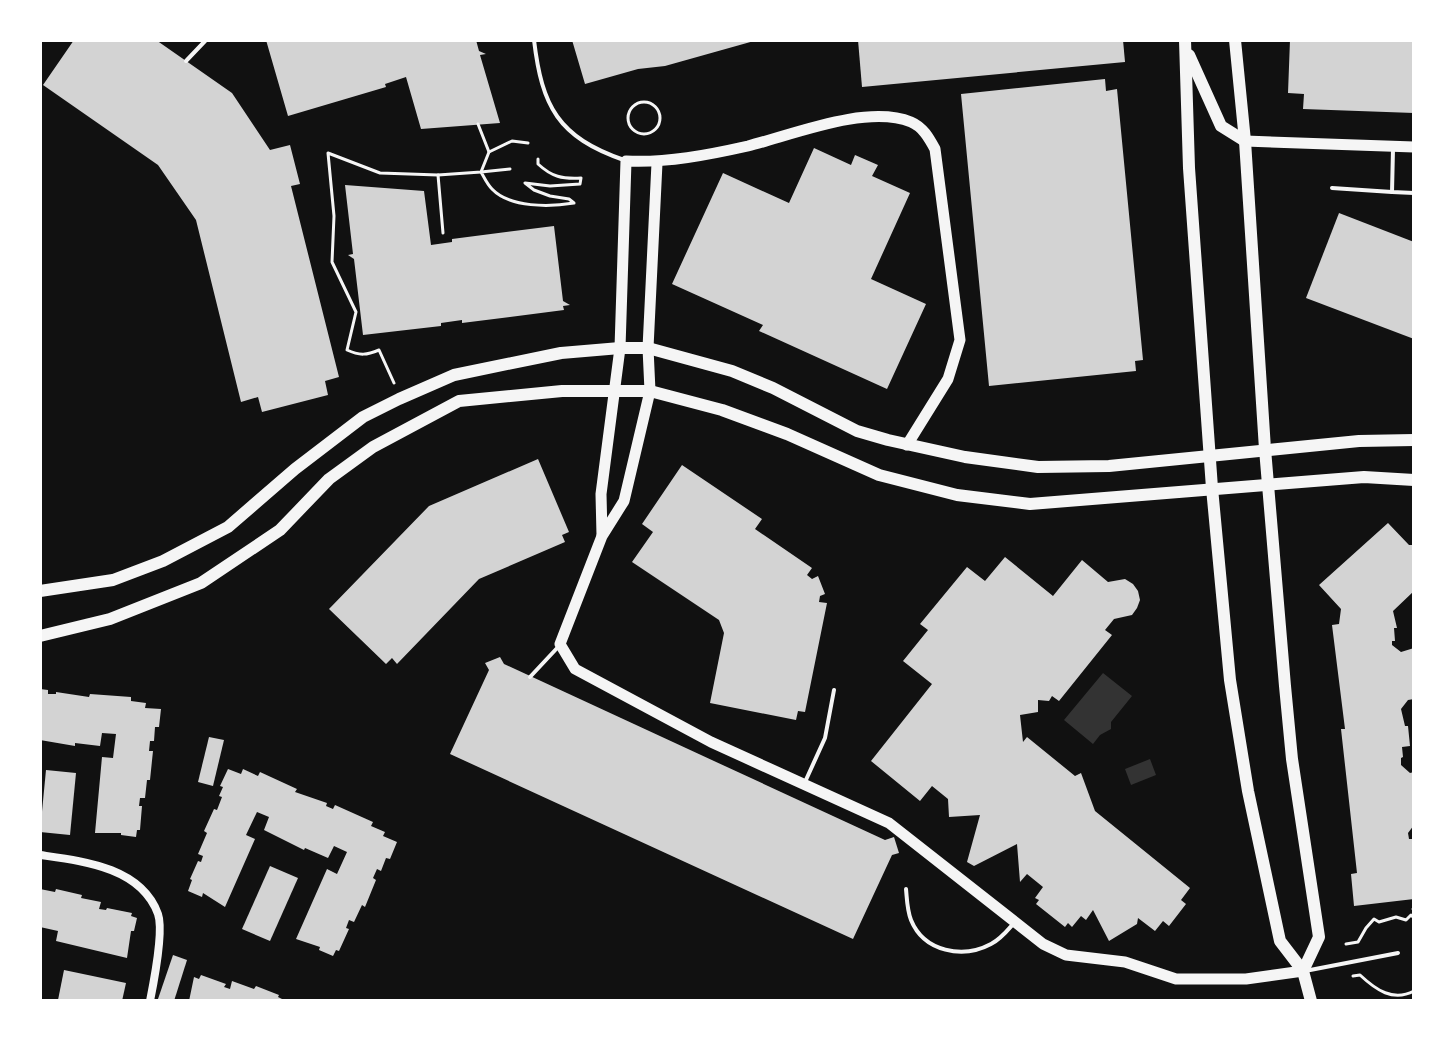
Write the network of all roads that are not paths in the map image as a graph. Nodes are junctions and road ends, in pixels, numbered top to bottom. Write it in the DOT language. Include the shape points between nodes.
graph roads {
  1 [pos="206,40"];
  2 [pos="534,40"];
  3 [pos="1235,40"];
  4 [pos="1186,44"];
  5 [pos="186,61"];
  6 [pos="1245,141"];
  7 [pos="1393,147"];
  8 [pos="1414,147"];
  9 [pos="626,161"];
  10 [pos="657,163"];
  11 [pos="1332,188"];
  12 [pos="1392,192"];
  13 [pos="1414,193"];
  14 [pos="620,348"];
  15 [pos="648,348"];
  16 [pos="616,391"];
  17 [pos="650,391"];
  18 [pos="1414,440"];
  19 [pos="907,445"];
  20 [pos="1265,449"];
  21 [pos="1210,458"];
  22 [pos="1414,480"];
  23 [pos="1267,485"];
  24 [pos="1212,488"];
  25 [pos="602,536"];
  26 [pos="40,591"];
  27 [pos="40,636"];
  28 [pos="560,644"];
  29 [pos="530,677"];
  30 [pos="834,690"];
  31 [pos="805,784"];
  32 [pos="40,855"];
  33 [pos="906,889"];
  34 [pos="1015,922"];
  35 [pos="1398,953"];
  36 [pos="1303,971"];
  37 [pos="150,1001"];
  38 [pos="1311,1001"];
  1 -- 5 [label="lane"];
  2 -- 9 [label="lane" via="545,96 562,124 592,149"];
  3 -- 6 [label="main road"];
  4 -- 6 [label="main road" via="1216,119"];
  4 -- 21 [label="main road" via="1189,168"];
  6 -- 7 [label="street"];
  6 -- 20 [label="main road"];
  7 -- 8 [label="street"];
  7 -- 12 [label="lane"];
  9 -- 10 [label="street"];
  9 -- 14 [label="street"];
  10 -- 15 [label="street"];
  10 -- 19 [label="street" via="858,118 911,122 928,135 935,149 960,340 948,379"];
  11 -- 12 [label="lane"];
  12 -- 13 [label="lane"];
  14 -- 15 [label="main road"];
  14 -- 16 [label="street"];
  14 -- 26 [label="main road" via="561,353 454,375 363,417 228,527 163,561 113,580"];
  15 -- 17 [label="street"];
  15 -- 19 [label="main road" via="732,371 857,431"];
  16 -- 17 [label="main road"];
  16 -- 25 [label="street" via="601,494"];
  16 -- 27 [label="main road" via="459,401 373,447 329,479 280,530 201,583 110,619"];
  17 -- 24 [label="main road" via="722,410 879,475 957,495 1030,504"];
  17 -- 25 [label="street" via="624,501"];
  18 -- 20 [label="main road"];
  19 -- 21 [label="main road" via="1038,467"];
  20 -- 21 [label="main road"];
  20 -- 23 [label="main road"];
  21 -- 24 [label="main road"];
  22 -- 23 [label="main road" via="1364,477"];
  23 -- 24 [label="main road"];
  23 -- 36 [label="main road" via="1292,759 1319,937"];
  24 -- 36 [label="main road" via="1230,680 1248,791 1280,941"];
  25 -- 28 [label="street"];
  28 -- 29 [label="lane"];
  28 -- 31 [label="street" via="575,669 711,742"];
  30 -- 31 [label="lane" via="825,738"];
  31 -- 34 [label="street" via="889,823"];
  32 -- 37 [label="street" via="84,862 131,879 148,895 159,916"];
  33 -- 34 [label="lane" via="911,921 943,949 960,953 990,945"];
  34 -- 36 [label="street" via="1066,955 1125,962 1176,979 1246,979"];
  35 -- 36 [label="lane"];
  36 -- 38 [label="main road"];
}
